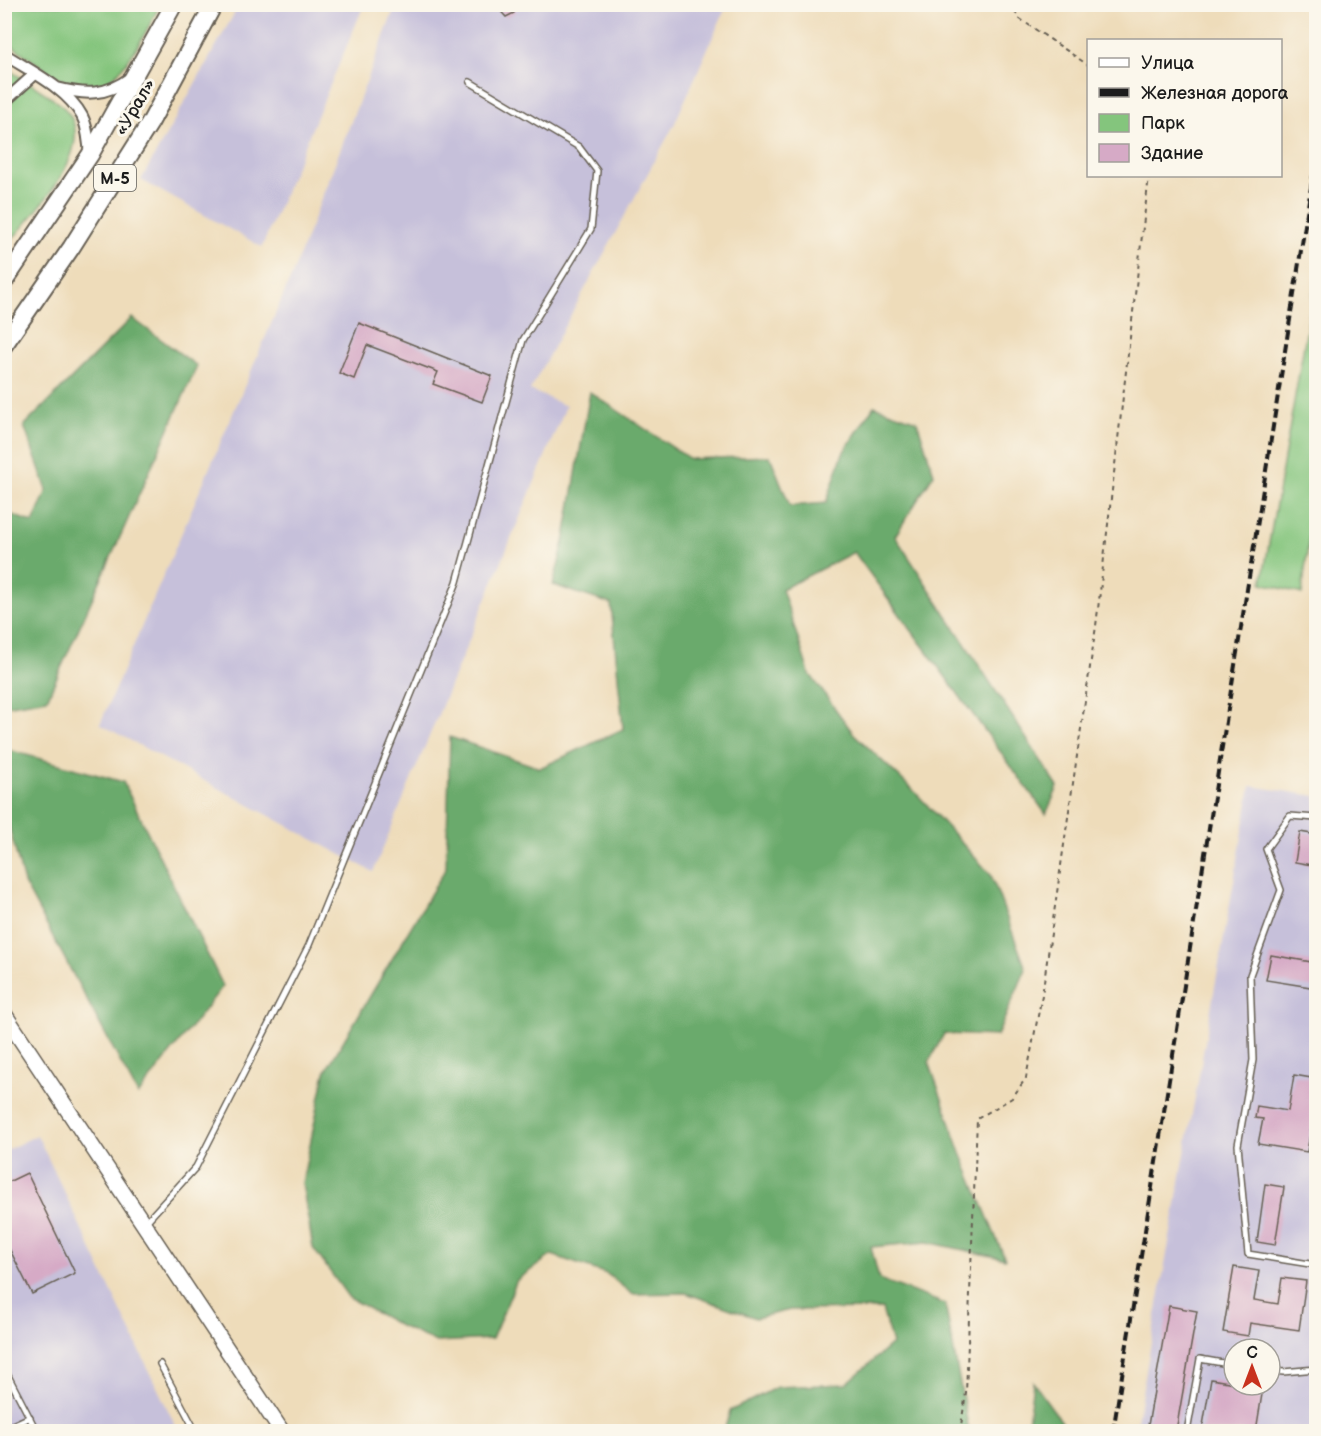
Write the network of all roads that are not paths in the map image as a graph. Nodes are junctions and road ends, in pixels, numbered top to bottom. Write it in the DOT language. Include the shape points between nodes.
graph roads {
  1 [pos="174,4"];
  2 [pos="214,4"];
  3 [pos="4,54"];
  4 [pos="140,70"];
  5 [pos="34,74"];
  6 [pos="470,82"];
  7 [pos="55,87"];
  8 [pos="4,102"];
  9 [pos="90,155"];
  10 [pos="4,282"];
  11 [pos="4,345"];
  12 [pos="1317,818"];
  13 [pos="4,1014"];
  14 [pos="144,1224"];
  15 [pos="1317,1265"];
  16 [pos="1222,1363"];
  17 [pos="160,1364"];
  18 [pos="4,1368"];
  19 [pos="1317,1370"];
  20 [pos="1282,1372"];
  21 [pos="30,1417"];
  22 [pos="4,1429"];
  23 [pos="37,1431"];
  24 [pos="196,1431"];
  25 [pos="282,1431"];
  26 [pos="1187,1431"];
  1 -- 4 [label="main road, «Урал» / М-5"];
  2 -- 11 [label="main road, «Урал» / М-5" via="150,123"];
  3 -- 5 [label="street"];
  4 -- 7 [label="street" via="117,88 99,93"];
  4 -- 9 [label="main road, «Урал» / М-5"];
  5 -- 7 [label="street"];
  5 -- 8 [label="street"];
  6 -- 14 [label="lane" via="579,147 597,171 591,230 523,340 457,582 309,945 196,1167"];
  7 -- 9 [label="street" via="82,115"];
  9 -- 10 [label="main road, «Урал» / М-5"];
  12 -- 15 [label="lane" via="1290,816 1266,849 1281,890 1250,975 1253,1060 1238,1145 1248,1254"];
  13 -- 14 [label="main road"];
  14 -- 25 [label="main road"];
  16 -- 26 [label="lane" via="1200,1359"];
  17 -- 24 [label="lane"];
  18 -- 21 [label="lane"];
  19 -- 20 [label="lane"];
  21 -- 22 [label="lane"];
  21 -- 23 [label="lane"];
}
